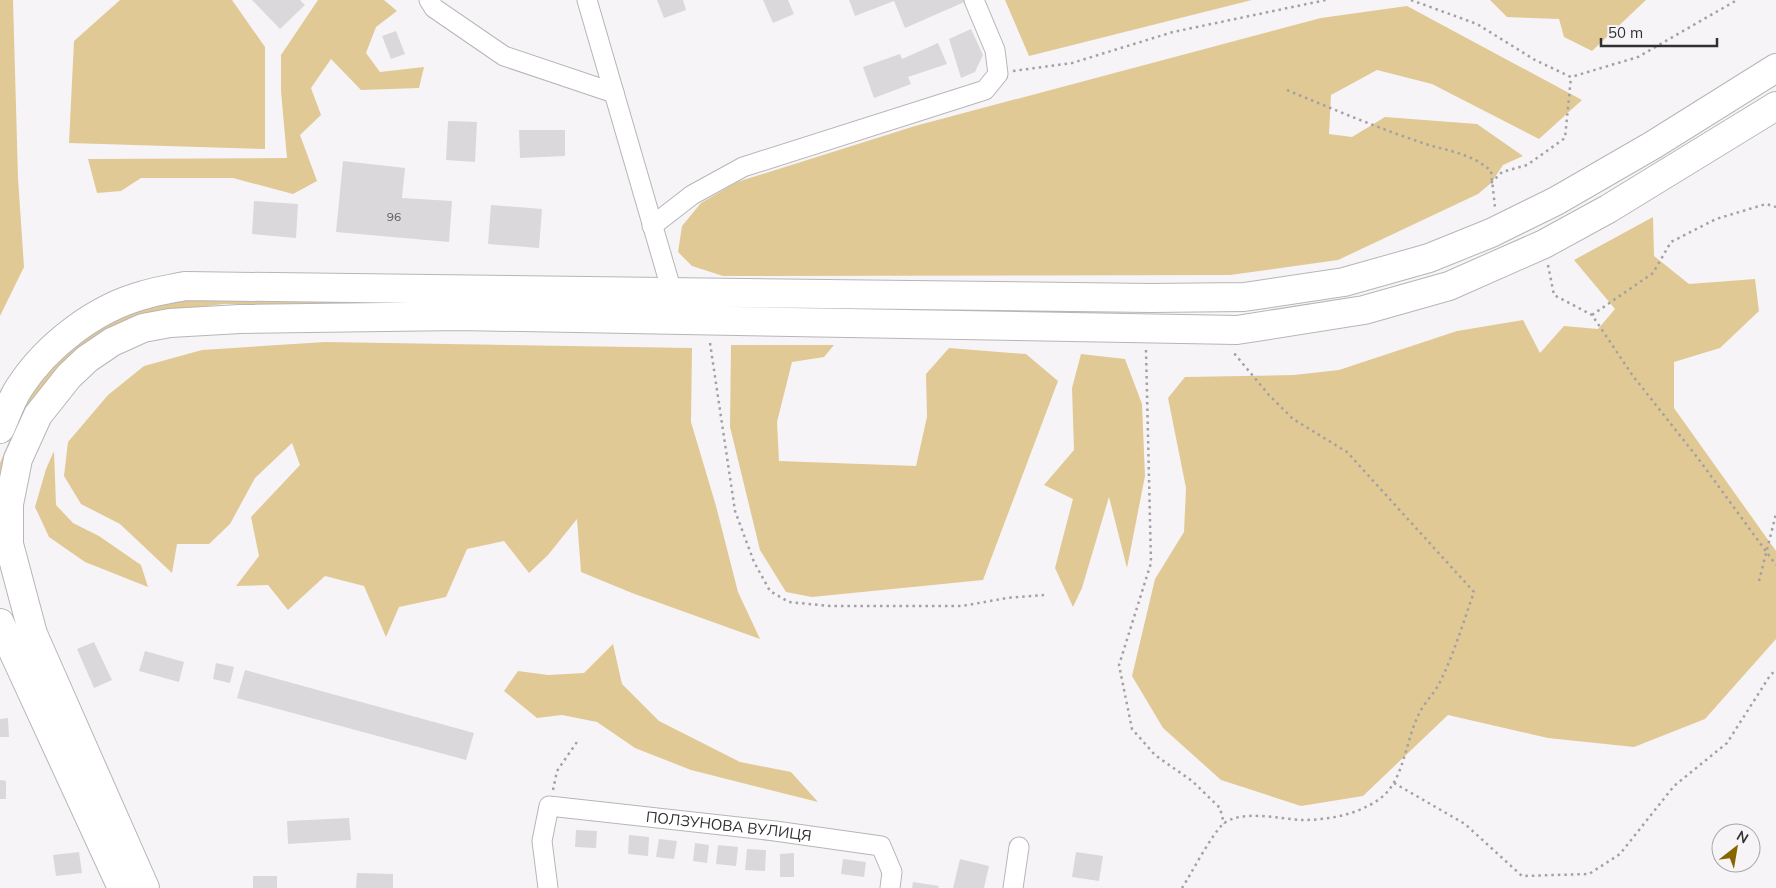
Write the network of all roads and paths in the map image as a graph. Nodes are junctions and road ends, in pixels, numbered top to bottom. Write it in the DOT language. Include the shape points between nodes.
graph roads {
  1 [pos="429,0"];
  2 [pos="587,0"];
  3 [pos="974,0"];
  4 [pos="1326,0"];
  5 [pos="1411,0"];
  6 [pos="1736,0"];
  7 [pos="1776,68"];
  8 [pos="998,74"];
  9 [pos="1571,77"];
  10 [pos="1287,90"];
  11 [pos="614,93"];
  12 [pos="1776,106"];
  13 [pos="1491,183"];
  14 [pos="1776,207"];
  15 [pos="652,226"];
  16 [pos="1491,233"];
  17 [pos="1544,244"];
  18 [pos="672,292"];
  19 [pos="1592,314"];
  20 [pos="707,321"];
  21 [pos="1145,328"];
  22 [pos="1214,330"];
  23 [pos="0,430"];
  24 [pos="1776,514"];
  25 [pos="1776,565"];
  26 [pos="1759,581"];
  27 [pos="1044,595"];
  28 [pos="0,626"];
  29 [pos="1776,671"];
  30 [pos="579,739"];
  31 [pos="1394,782"];
  32 [pos="549,806"];
  33 [pos="1224,824"];
  34 [pos="1019,848"];
  35 [pos="891,880"];
  36 [pos="122,888"];
  37 [pos="145,888"];
  38 [pos="548,888"];
  39 [pos="1013,888"];
  40 [pos="1182,888"];
  1 -- 11 [label="street" via="434,8 504,56"];
  2 -- 11 [label="street"];
  3 -- 8 [label="street" via="995,50"];
  4 -- 8 [label="path" via="1173,32 1072,63"];
  5 -- 9 [label="path" via="1477,24 1535,60"];
  6 -- 9 [label="path" via="1638,57"];
  7 -- 16 [label="main road" via="1556,201"];
  8 -- 15 [label="street" via="985,90 743,167 692,195"];
  9 -- 13 [label="path" via="1564,138 1527,165 1502,172"];
  10 -- 13 [label="path" via="1418,142 1478,159 1491,171"];
  11 -- 15 [label="street"];
  12 -- 17 [label="main road" via="1608,209"];
  13 -- 16 [label="path" via="1496,200"];
  14 -- 19 [label="path" via="1766,204 1716,219 1671,242 1653,273"];
  15 -- 18 [label="street"];
  16 -- 18 [label="main road" via="1429,258 1344,282 1244,297"];
  17 -- 19 [label="path" via="1554,295"];
  17 -- 22 [label="main road" via="1449,286 1364,310 1237,330"];
  18 -- 23 [label="main road" via="185,286 142,295 107,310 73,331 41,360 19,388"];
  19 -- 25 [label="path" via="1633,376 1697,456"];
  20 -- 21 [label="main road"];
  20 -- 27 [label="path" via="735,511 754,562 770,591 789,602 830,606 962,606"];
  20 -- 37 [label="main road" via="460,316 170,323 143,328 112,342 69,376 38,415 18,459 9,504 9,544 32,634"];
  21 -- 22 [label="main road"];
  21 -- 33 [label="path" via="1152,563 1119,665 1132,729 1155,755 1192,781 1220,808"];
  22 -- 31 [label="path" via="1268,395 1293,419 1347,452 1474,592 1452,655 1438,686 1418,715"];
  24 -- 26 [label="path"];
  28 -- 36 [label="main road"];
  29 -- 31 [label="path" via="1727,743 1674,786 1620,854 1589,874 1522,876 1465,824"];
  30 -- 32 [label="path" via="557,771"];
  31 -- 33 [label="path" via="1380,799 1361,810 1333,818 1301,820 1262,815"];
  32 -- 35 [label="street, ПОЛЗУНОВА ВУЛИЦЯ" via="881,846"];
  32 -- 38 [label="street" via="542,841"];
  33 -- 40 [label="path"];
  34 -- 39 [label="street"];
}
